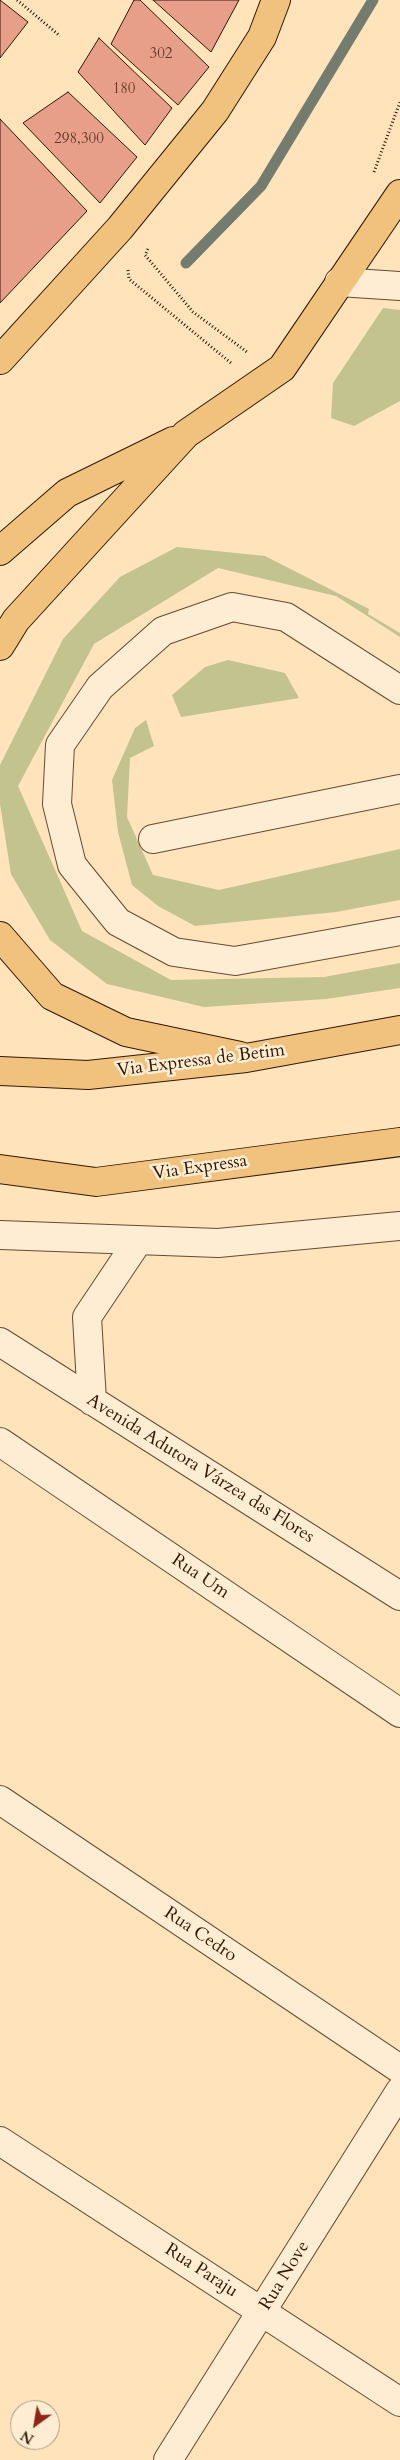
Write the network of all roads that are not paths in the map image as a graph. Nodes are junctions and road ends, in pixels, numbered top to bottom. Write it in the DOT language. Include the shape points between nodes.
graph roads {
  1 [pos="276,0"];
  2 [pos="400,194"];
  3 [pos="339,282"];
  4 [pos="400,286"];
  5 [pos="0,360"];
  6 [pos="186,434"];
  7 [pos="0,551"];
  8 [pos="0,646"];
  9 [pos="400,690"];
  10 [pos="400,789"];
  11 [pos="152,839"];
  12 [pos="400,931"];
  13 [pos="0,936"];
  14 [pos="400,1030"];
  15 [pos="246,1058"];
  16 [pos="0,1071"];
  17 [pos="400,1142"];
  18 [pos="0,1169"];
  19 [pos="400,1226"];
  20 [pos="0,1235"];
  21 [pos="138,1241"];
  22 [pos="0,1342"];
  23 [pos="92,1401"];
  24 [pos="0,1442"];
  25 [pos="400,1596"];
  26 [pos="400,1713"];
  27 [pos="0,1800"];
  28 [pos="400,2069"];
  29 [pos="400,2091"];
  30 [pos="0,2141"];
  31 [pos="263,2311"];
  32 [pos="400,2402"];
  33 [pos="168,2460"];
  1 -- 5 [label="main road" via="262,37 215,111 120,228"];
  2 -- 3 [label="main road"];
  3 -- 4 [label="street"];
  3 -- 6 [label="main road" via="282,368"];
  6 -- 7 [label="main road" via="67,493"];
  6 -- 8 [label="main road" via="16,620"];
  9 -- 12 [label="street" via="286,617 232,607 163,631 100,687 60,745 57,804 72,865 118,922 174,952 236,961"];
  10 -- 11 [label="street"];
  13 -- 15 [label="main road" via="52,996 126,1032"];
  14 -- 15 [label="main road, Via Expressa de Betim"];
  15 -- 16 [label="main road, Via Expressa de Betim" via="88,1075"];
  17 -- 18 [label="main road, Via Expressa" via="96,1182"];
  19 -- 21 [label="street" via="218,1243"];
  20 -- 21 [label="street"];
  21 -- 23 [label="street" via="87,1317"];
  22 -- 23 [label="street, Avenida Adutora Várzea das Flores"];
  23 -- 25 [label="street, Avenida Adutora Várzea das Flores"];
  24 -- 26 [label="street, Rua Um"];
  27 -- 28 [label="street, Rua Cedro"];
  29 -- 31 [label="street, Rua Nove"];
  30 -- 31 [label="street, Rua Paraju"];
  31 -- 32 [label="street, Rua Paraju"];
  31 -- 33 [label="street, Rua Nove"];
}
